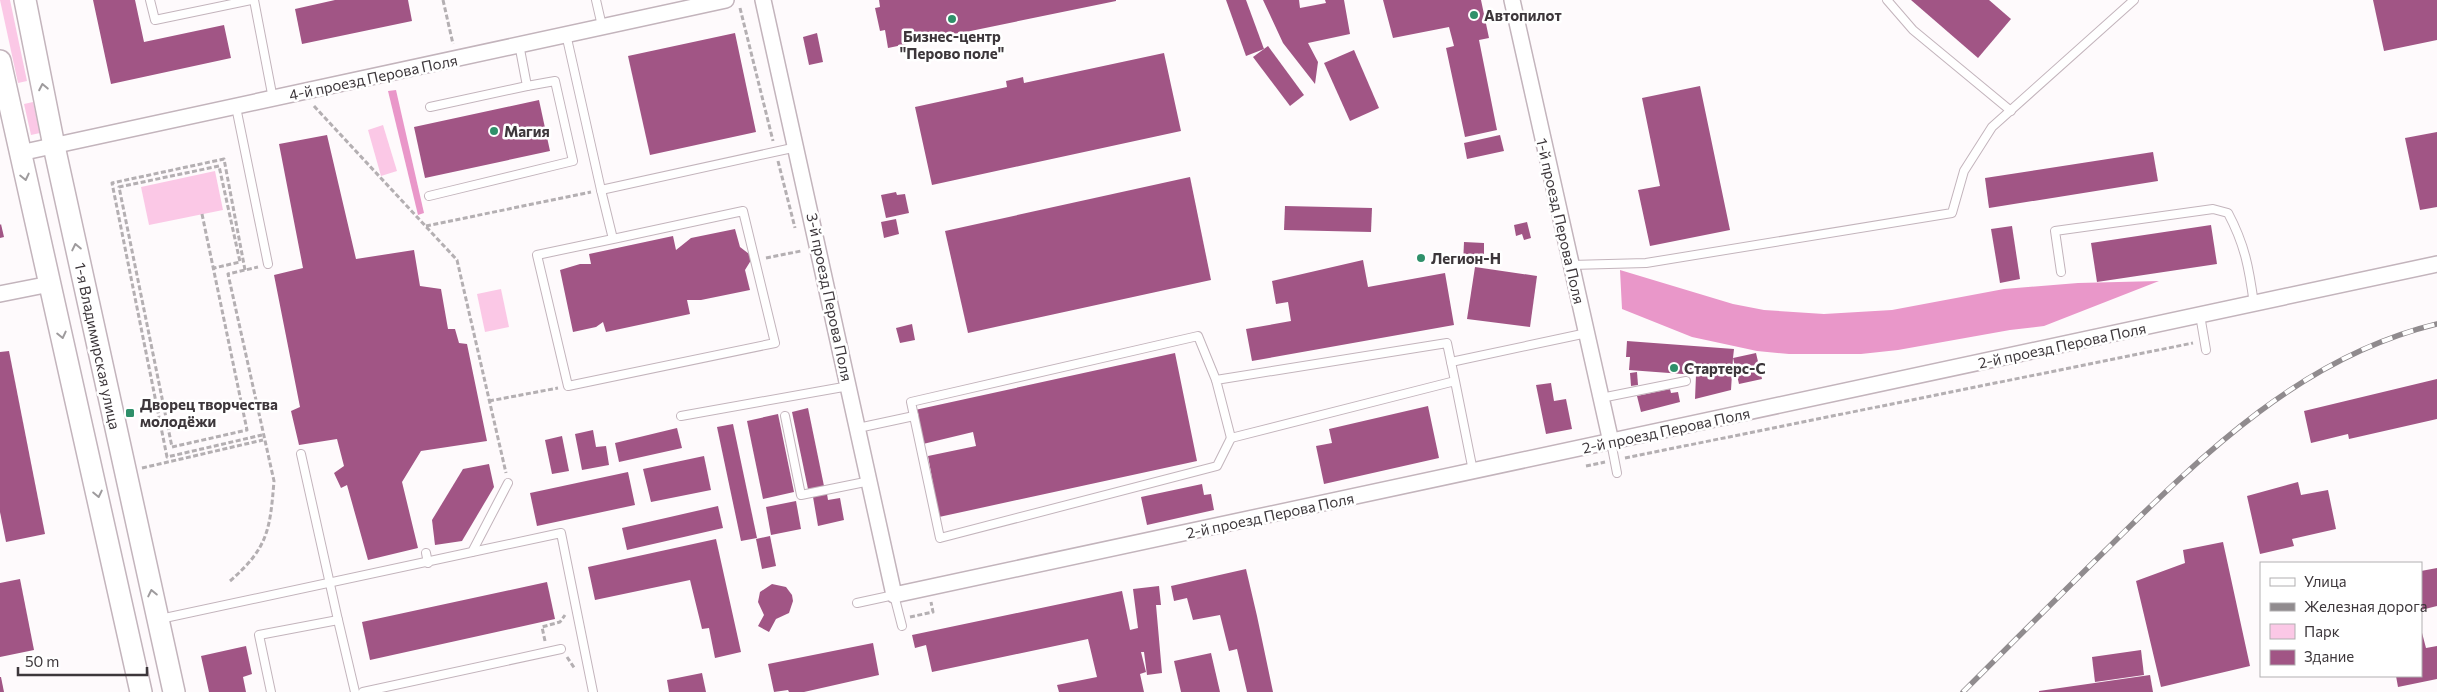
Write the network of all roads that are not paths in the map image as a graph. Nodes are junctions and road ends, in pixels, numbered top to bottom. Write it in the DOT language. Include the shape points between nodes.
graph roads {
  1 [pos="24,0"];
  2 [pos="150,0"];
  3 [pos="252,0"];
  4 [pos="596,0"];
  5 [pos="726,0"];
  6 [pos="763,0"];
  7 [pos="1512,0"];
  8 [pos="1886,0"];
  9 [pos="2134,0"];
  10 [pos="602,26"];
  11 [pos="566,34"];
  12 [pos="520,44"];
  13 [pos="0,61"];
  14 [pos="527,86"];
  15 [pos="273,99"];
  16 [pos="236,107"];
  17 [pos="430,107"];
  18 [pos="2011,111"];
  19 [pos="54,146"];
  20 [pos="797,147"];
  21 [pos="20,153"];
  22 [pos="601,190"];
  23 [pos="429,196"];
  24 [pos="613,239"];
  25 [pos="268,264"];
  26 [pos="2437,264"];
  27 [pos="1571,265"];
  28 [pos="2061,272"];
  29 [pos="50,284"];
  30 [pos="0,294"];
  31 [pos="2254,304"];
  32 [pos="2200,315"];
  33 [pos="1587,334"];
  34 [pos="2206,350"];
  35 [pos="1451,362"];
  36 [pos="1216,380"];
  37 [pos="1686,380"];
  38 [pos="1455,381"];
  39 [pos="849,386"];
  40 [pos="1601,398"];
  41 [pos="681,416"];
  42 [pos="785,416"];
  43 [pos="914,416"];
  44 [pos="858,428"];
  45 [pos="1231,438"];
  46 [pos="1611,442"];
  47 [pos="301,454"];
  48 [pos="1473,471"];
  49 [pos="1617,473"];
  50 [pos="870,482"];
  51 [pos="508,483"];
  52 [pos="472,552"];
  53 [pos="426,553"];
  54 [pos="428,563"];
  55 [pos="331,584"];
  56 [pos="894,595"];
  57 [pos="857,603"];
  58 [pos="158,619"];
  59 [pos="338,620"];
  60 [pos="902,626"];
  61 [pos="561,649"];
  62 [pos="141,692"];
  63 [pos="174,692"];
  64 [pos="271,692"];
  65 [pos="355,692"];
  66 [pos="363,692"];
  67 [pos="593,692"];
  19 -- 1 [label="main road, 1-я Владимирская улица, one-way"];
  2 -- 3 [label="lane" via="155,20"];
  3 -- 15 [label="lane"];
  4 -- 10 [label="lane"];
  5 -- 10 [label="street, 4-й проезд Перова Поля"];
  6 -- 20 [label="street, 3-й проезд Перова Поля"];
  7 -- 27 [label="street, 1-й проезд Перова Поля"];
  8 -- 18 [label="lane" via="1913,30"];
  9 -- 18 [label="lane"];
  10 -- 11 [label="street, 4-й проезд Перова Поля"];
  11 -- 12 [label="street, 4-й проезд Перова Поля"];
  11 -- 22 [label="lane"];
  12 -- 14 [label="lane"];
  12 -- 15 [label="street, 4-й проезд Перова Поля"];
  13 -- 21 [label="main road, 1-я Владимирская улица"];
  14 -- 17 [label="lane"];
  14 -- 23 [label="lane" via="555,81 573,162"];
  15 -- 16 [label="street, 4-й проезд Перова Поля"];
  16 -- 19 [label="street, 4-й проезд Перова Поля"];
  16 -- 25 [label="lane"];
  18 -- 27 [label="lane" via="1992,127 1964,171 1952,213 1646,263"];
  19 -- 21 [label="street, 4-й проезд Перова Поля"];
  58 -- 19 [label="main road, 1-я Владимирская улица, one-way"];
  20 -- 22 [label="lane"];
  20 -- 39 [label="street, 3-й проезд Перова Поля"];
  21 -- 29 [label="main road, 1-я Владимирская улица, one-way"];
  22 -- 24 [label="lane"];
  24 -- 24 [label="lane" via="537,255 568,386 775,343 743,211"];
  26 -- 31 [label="street, 2-й проезд Перова Поля"];
  27 -- 33 [label="street, 1-й проезд Перова Поля"];
  28 -- 31 [label="lane" via="2055,231 2213,209 2228,213 2242,239"];
  29 -- 30 [label="street"];
  29 -- 62 [label="main road, 1-я Владимирская улица, one-way"];
  31 -- 32 [label="street, 2-й проезд Перова Поля"];
  32 -- 34 [label="lane"];
  32 -- 46 [label="street, 2-й проезд Перова Поля"];
  33 -- 35 [label="lane"];
  33 -- 40 [label="street, 1-й проезд Перова Поля"];
  35 -- 36 [label="lane" via="1446,343"];
  35 -- 38 [label="lane"];
  36 -- 43 [label="lane" via="1198,336 911,402"];
  36 -- 45 [label="lane"];
  37 -- 40 [label="lane"];
  38 -- 45 [label="lane"];
  38 -- 48 [label="lane"];
  39 -- 41 [label="lane"];
  39 -- 44 [label="street, 3-й проезд Перова Поля"];
  40 -- 46 [label="street, 1-й проезд Перова Поля"];
  42 -- 50 [label="lane" via="801,495"];
  43 -- 44 [label="lane"];
  43 -- 45 [label="lane" via="940,538 1217,466"];
  44 -- 50 [label="street, 3-й проезд Перова Поля"];
  46 -- 48 [label="street, 2-й проезд Перова Поля"];
  46 -- 49 [label="lane"];
  47 -- 55 [label="lane"];
  48 -- 56 [label="street, 2-й проезд Перова Поля"];
  50 -- 56 [label="street, 3-й проезд Перова Поля"];
  51 -- 52 [label="lane"];
  52 -- 54 [label="lane"];
  52 -- 67 [label="lane" via="561,533"];
  53 -- 54 [label="lane"];
  54 -- 55 [label="lane"];
  55 -- 58 [label="lane"];
  55 -- 59 [label="lane"];
  56 -- 57 [label="lane"];
  56 -- 60 [label="lane"];
  58 -- 63 [label="main road, 1-я Владимирская улица"];
  59 -- 64 [label="lane" via="259,635"];
  59 -- 65 [label="lane"];
  61 -- 66 [label="lane"];
}
